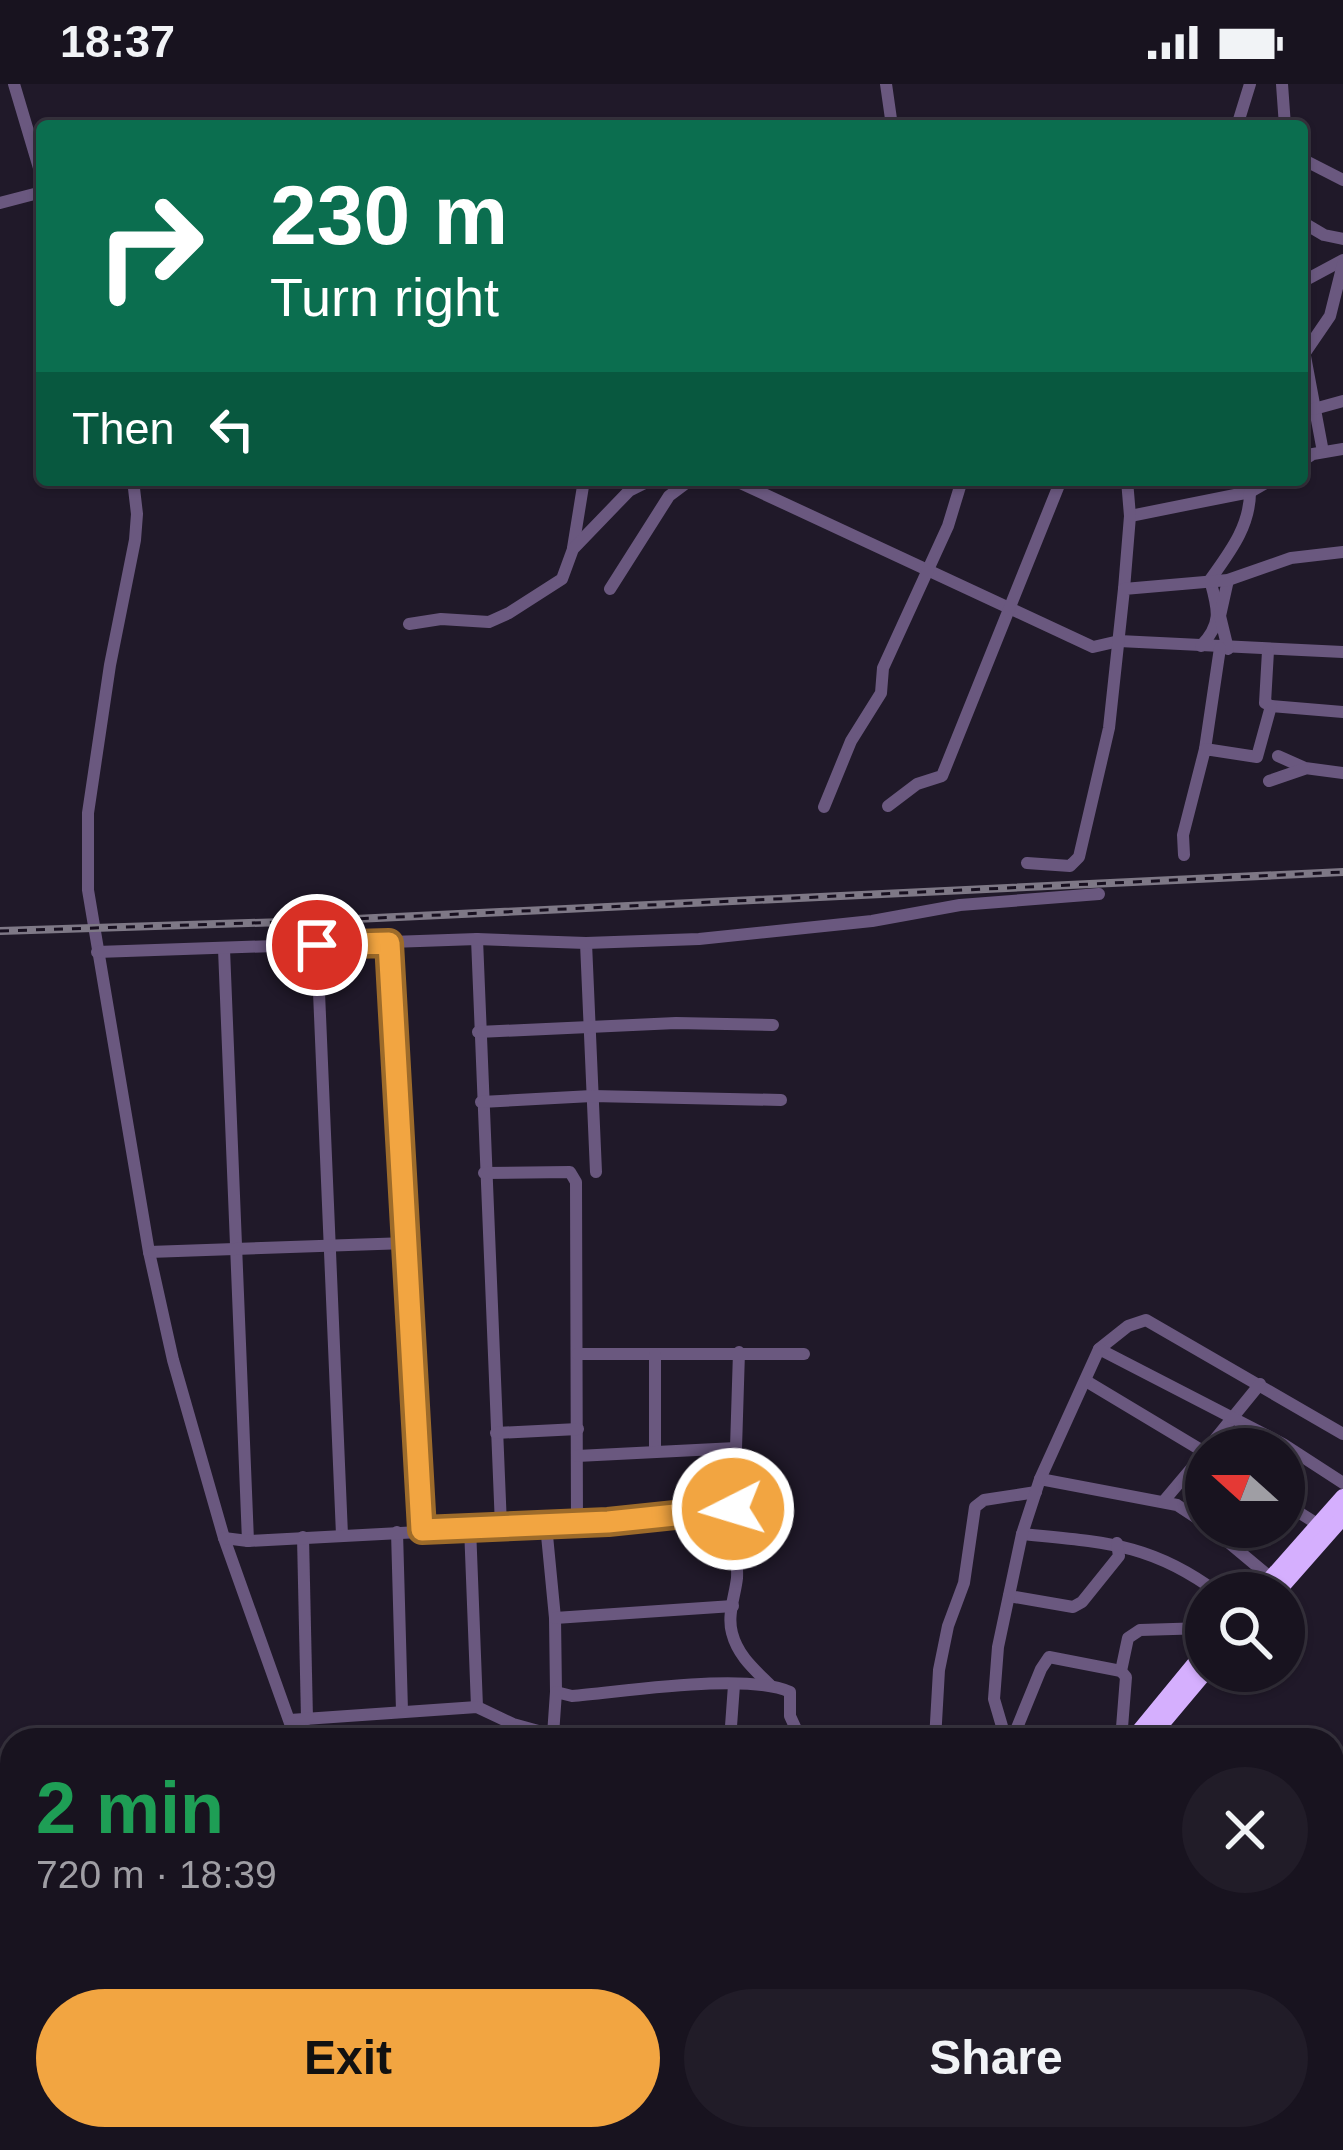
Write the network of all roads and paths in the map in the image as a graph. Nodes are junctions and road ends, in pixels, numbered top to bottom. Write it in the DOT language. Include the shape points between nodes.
graph roads {
  1 [pos="14,84"];
  2 [pos="886,84"];
  3 [pos="1250,84"];
  4 [pos="1282,84"];
  5 [pos="891,120"];
  6 [pos="1240,120"];
  7 [pos="1285,120"];
  8 [pos="36,158"];
  9 [pos="1308,162"];
  10 [pos="1343,180"];
  11 [pos="36,193"];
  12 [pos="0,203"];
  13 [pos="1308,226"];
  14 [pos="1343,239"];
  15 [pos="1343,262"];
  16 [pos="1308,279"];
  17 [pos="1308,341"];
  18 [pos="1308,376"];
  19 [pos="1343,401"];
  20 [pos="1314,410"];
  21 [pos="1343,449"];
  22 [pos="1323,452"];
  23 [pos="1308,458"];
  24 [pos="134,486"];
  25 [pos="583,486"];
  26 [pos="637,486"];
  27 [pos="681,486"];
  28 [pos="747,486"];
  29 [pos="960,486"];
  30 [pos="1059,486"];
  31 [pos="1128,486"];
  32 [pos="1260,486"];
  33 [pos="1250,492"];
  34 [pos="1130,516"];
  35 [pos="573,549"];
  36 [pos="1343,552"];
  37 [pos="928,571"];
  38 [pos="1210,580"];
  39 [pos="1228,580"];
  40 [pos="1124,589"];
  41 [pos="610,590"];
  42 [pos="1010,609"];
  43 [pos="1220,616"];
  44 [pos="409,625"];
  45 [pos="1119,641"];
  46 [pos="1201,646"];
  47 [pos="1224,649"];
  48 [pos="1268,651"];
  49 [pos="1343,652"];
  50 [pos="1270,706"];
  51 [pos="1343,712"];
  52 [pos="1205,748"];
  53 [pos="1279,756"];
  54 [pos="1305,768"];
  55 [pos="1343,773"];
  56 [pos="1269,781"];
  57 [pos="888,806"];
  58 [pos="824,807"];
  59 [pos="1184,855"];
  60 [pos="1027,862"];
  61 [pos="1099,894"];
  62 [pos="477,939"];
  63 [pos="389,943"];
  64 [pos="586,943"];
  65 [pos="317,945"];
  66 [pos="224,949"];
  67 [pos="97,952"];
  68 [pos="772,1025"];
  69 [pos="592,1027"];
  70 [pos="478,1032"];
  71 [pos="592,1096"];
  72 [pos="781,1100"];
  73 [pos="481,1102"];
  74 [pos="596,1172"];
  75 [pos="484,1173"];
  76 [pos="406,1243"];
  77 [pos="331,1247"];
  78 [pos="237,1251"];
  79 [pos="149,1252"];
  80 [pos="1099,1349"];
  81 [pos="739,1352"];
  82 [pos="577,1354"];
  83 [pos="804,1354"];
  84 [pos="656,1355"];
  85 [pos="1086,1381"];
  86 [pos="1260,1384"];
  87 [pos="1232,1418"];
  88 [pos="1224,1428"];
  89 [pos="578,1429"];
  90 [pos="496,1433"];
  91 [pos="1343,1433"];
  92 [pos="1185,1439"];
  93 [pos="736,1448"];
  94 [pos="656,1452"];
  95 [pos="577,1456"];
  96 [pos="1185,1476"];
  97 [pos="1343,1484"];
  98 [pos="1038,1485"];
  99 [pos="1343,1497"];
  100 [pos="1163,1502"];
  101 [pos="1185,1508"];
  102 [pos="733,1509"];
  103 [pos="1305,1516"];
  104 [pos="1343,1517"];
  105 [pos="578,1524"];
  106 [pos="546,1525"];
  107 [pos="1319,1525"];
  108 [pos="501,1526"];
  109 [pos="470,1527"];
  110 [pos="422,1530"];
  111 [pos="397,1532"];
  112 [pos="1022,1534"];
  113 [pos="342,1535"];
  114 [pos="303,1537"];
  115 [pos="224,1538"];
  116 [pos="248,1541"];
  117 [pos="1117,1543"];
  118 [pos="1233,1548"];
  119 [pos="1185,1572"];
  120 [pos="1259,1572"];
  121 [pos="1284,1572"];
  122 [pos="1288,1572"];
  123 [pos="1009,1596"];
  124 [pos="733,1606"];
  125 [pos="555,1618"];
  126 [pos="1185,1629"];
  127 [pos="1120,1671"];
  128 [pos="1185,1676"];
  129 [pos="734,1685"];
  130 [pos="771,1685"];
  131 [pos="556,1692"];
  132 [pos="1188,1692"];
  133 [pos="477,1707"];
  134 [pos="402,1711"];
  135 [pos="308,1719"];
  136 [pos="290,1720"];
  137 [pos="292,1728"];
  138 [pos="528,1728"];
  139 [pos="559,1728"];
  140 [pos="731,1728"];
  141 [pos="796,1728"];
  142 [pos="936,1728"];
  143 [pos="1004,1728"];
  144 [pos="1013,1728"];
  145 [pos="1122,1728"];
  146 [pos="1142,1728"];
  147 [pos="1158,1728"];
  1 -- 8 [label="street"];
  2 -- 5 [label="street"];
  3 -- 6 [label="street"];
  4 -- 7 [label="street"];
  9 -- 10 [label="street"];
  11 -- 12 [label="street"];
  13 -- 14 [label="street"];
  15 -- 16 [label="street"];
  15 -- 17 [label="street" via="1330,316"];
  18 -- 20 [label="street"];
  19 -- 20 [label="street"];
  20 -- 22 [label="street"];
  21 -- 22 [label="street"];
  22 -- 23 [label="street"];
  24 -- 67 [label="street" via="135,540 86,833"];
  25 -- 35 [label="street"];
  26 -- 35 [label="street"];
  27 -- 41 [label="street"];
  28 -- 37 [label="street"];
  29 -- 37 [label="street"];
  30 -- 42 [label="street"];
  31 -- 34 [label="street"];
  32 -- 33 [label="street"];
  33 -- 34 [label="street"];
  33 -- 38 [label="street" via="1249,516"];
  34 -- 40 [label="street"];
  35 -- 44 [label="street" via="562,579 490,622"];
  36 -- 39 [label="street" via="1291,558"];
  37 -- 42 [label="street"];
  37 -- 58 [label="street" via="883,668 881,693"];
  38 -- 39 [label="street"];
  38 -- 40 [label="street"];
  38 -- 43 [label="street"];
  39 -- 43 [label="street"];
  40 -- 45 [label="street"];
  42 -- 45 [label="street" via="1093,646"];
  42 -- 57 [label="street" via="942,776"];
  43 -- 46 [label="street"];
  43 -- 47 [label="street"];
  45 -- 46 [label="street"];
  45 -- 60 [label="street" via="1109,728 1079,857 1070,866"];
  46 -- 47 [label="street"];
  47 -- 48 [label="street"];
  47 -- 52 [label="street"];
  48 -- 49 [label="street"];
  48 -- 50 [label="street"];
  50 -- 51 [label="street"];
  50 -- 52 [label="street" via="1257,757"];
  52 -- 59 [label="street"];
  53 -- 54 [label="street"];
  54 -- 55 [label="street"];
  54 -- 56 [label="street"];
  61 -- 64 [label="street" via="699,939"];
  62 -- 63 [label="street"];
  62 -- 64 [label="street"];
  62 -- 70 [label="street"];
  63 -- 65 [label="street"];
  63 -- 76 [label="street"];
  64 -- 69 [label="street"];
  65 -- 66 [label="street"];
  65 -- 77 [label="street"];
  66 -- 67 [label="street"];
  66 -- 78 [label="street"];
  67 -- 79 [label="street"];
  68 -- 69 [label="street"];
  69 -- 70 [label="street"];
  69 -- 71 [label="street"];
  70 -- 73 [label="street"];
  71 -- 72 [label="street"];
  71 -- 73 [label="street"];
  71 -- 74 [label="street"];
  73 -- 75 [label="street"];
  75 -- 82 [label="street" via="574,1176"];
  75 -- 90 [label="street"];
  76 -- 77 [label="street"];
  76 -- 110 [label="street"];
  77 -- 78 [label="street"];
  77 -- 113 [label="street"];
  78 -- 79 [label="street"];
  78 -- 116 [label="street"];
  79 -- 115 [label="street"];
  80 -- 85 [label="street"];
  80 -- 86 [label="street" via="1146,1320"];
  80 -- 87 [label="street"];
  81 -- 83 [label="street"];
  81 -- 84 [label="street"];
  81 -- 93 [label="street"];
  82 -- 84 [label="street"];
  82 -- 89 [label="street"];
  84 -- 94 [label="street"];
  85 -- 92 [label="street"];
  85 -- 98 [label="street"];
  86 -- 87 [label="street"];
  86 -- 91 [label="street"];
  87 -- 88 [label="street"];
  87 -- 97 [label="street"];
  89 -- 90 [label="street"];
  89 -- 95 [label="street"];
  90 -- 108 [label="street"];
  93 -- 94 [label="street"];
  93 -- 102 [label="street"];
  94 -- 95 [label="street"];
  95 -- 105 [label="street"];
  96 -- 100 [label="street"];
  98 -- 100 [label="street"];
  98 -- 112 [label="street"];
  98 -- 142 [label="street" via="975,1507 939,1670"];
  99 -- 107 [label="highway"];
  100 -- 101 [label="street"];
  102 -- 105 [label="street"];
  102 -- 124 [label="street"];
  103 -- 107 [label="street"];
  104 -- 122 [label="highway"];
  105 -- 106 [label="street"];
  106 -- 108 [label="street"];
  106 -- 125 [label="street"];
  107 -- 121 [label="highway"];
  108 -- 109 [label="street"];
  109 -- 110 [label="street"];
  109 -- 133 [label="street"];
  110 -- 111 [label="street"];
  111 -- 113 [label="street"];
  111 -- 134 [label="street"];
  112 -- 117 [label="street"];
  112 -- 123 [label="street"];
  113 -- 114 [label="street"];
  114 -- 116 [label="street"];
  114 -- 135 [label="street"];
  115 -- 116 [label="street"];
  115 -- 136 [label="street"];
  117 -- 119 [label="street"];
  117 -- 123 [label="street" via="1118,1556 1082,1602"];
  118 -- 120 [label="street"];
  123 -- 143 [label="street" via="994,1699"];
  124 -- 125 [label="street"];
  124 -- 130 [label="street" via="731,1632 743,1658"];
  125 -- 131 [label="street"];
  126 -- 127 [label="street" via="1133,1632"];
  127 -- 144 [label="street" via="1049,1657"];
  127 -- 145 [label="street"];
  128 -- 146 [label="highway"];
  129 -- 130 [label="street"];
  129 -- 131 [label="street"];
  129 -- 140 [label="street"];
  130 -- 141 [label="street" via="790,1692"];
  131 -- 139 [label="street"];
  132 -- 147 [label="highway"];
  133 -- 134 [label="street"];
  133 -- 138 [label="street"];
  134 -- 135 [label="street"];
  135 -- 136 [label="street"];
  136 -- 137 [label="street"];
}
